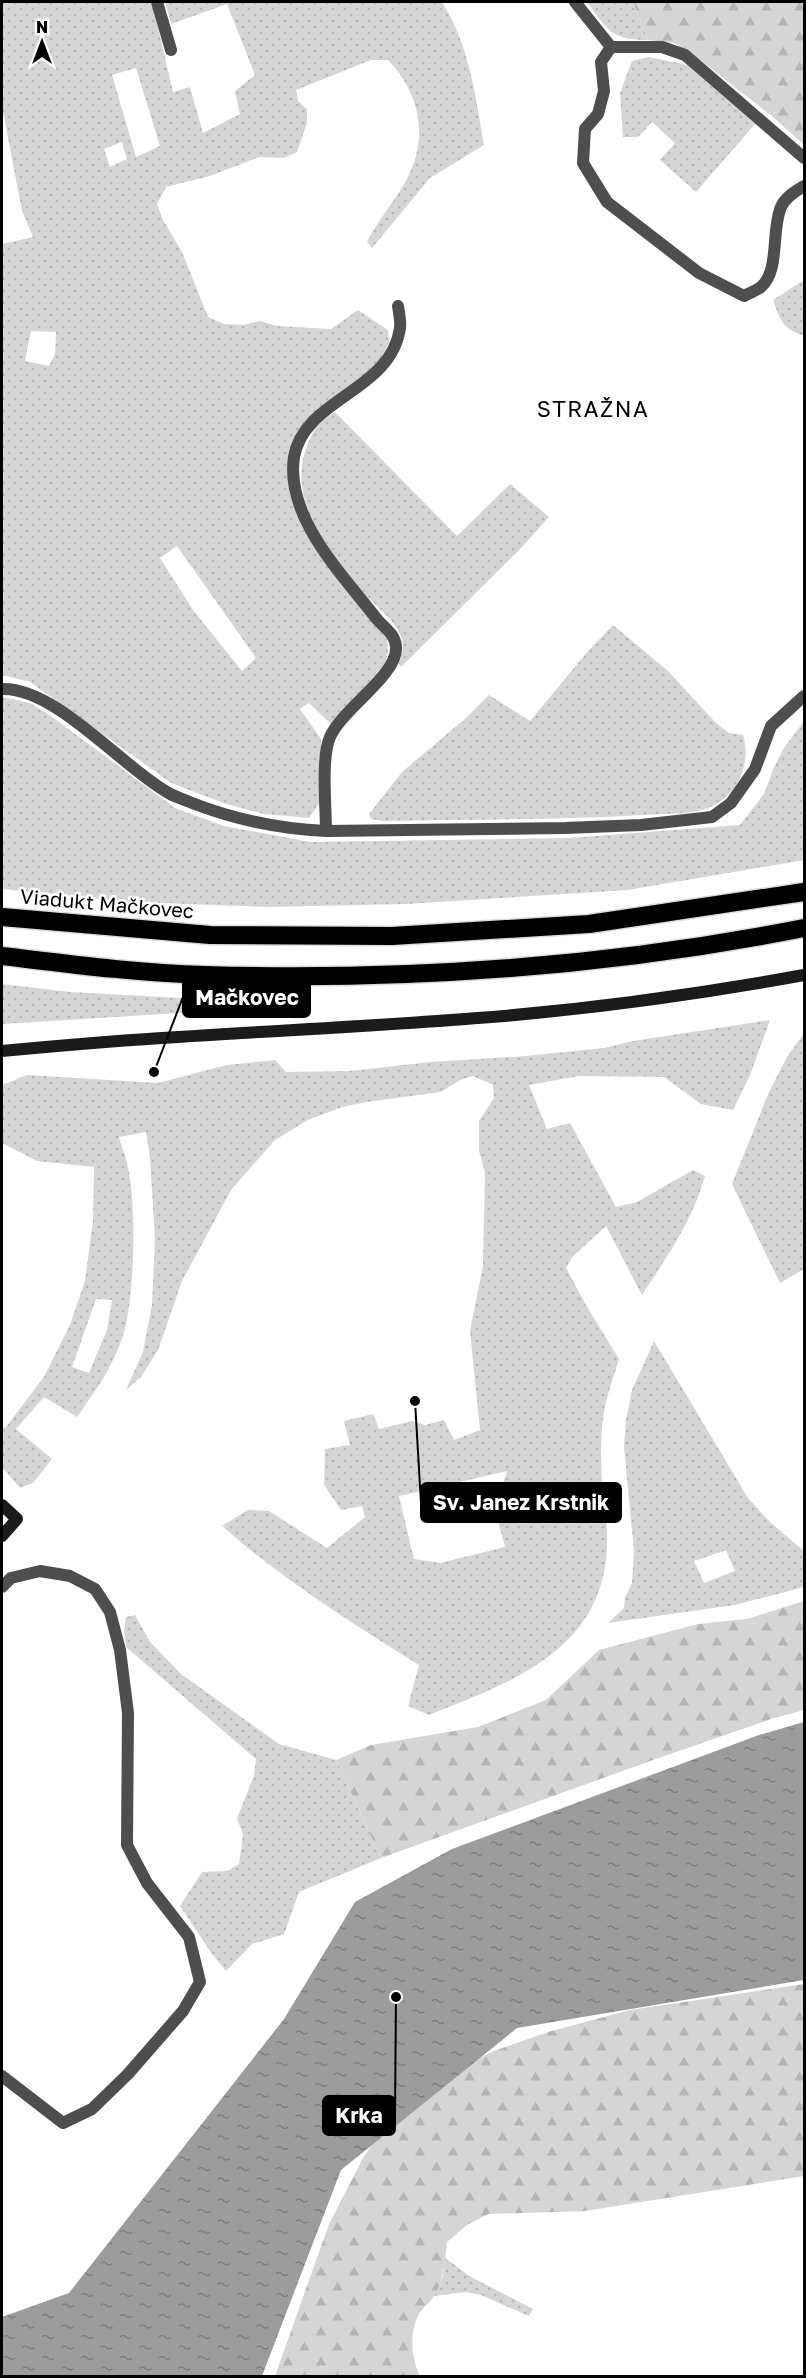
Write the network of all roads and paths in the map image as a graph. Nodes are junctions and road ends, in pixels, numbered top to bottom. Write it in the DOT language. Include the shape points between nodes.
graph roads {
  1 [pos="157,2"];
  2 [pos="575,2"];
  3 [pos="611,47"];
  4 [pos="171,50"];
  5 [pos="804,158"];
  6 [pos="804,186"];
  7 [pos="398,306"];
  8 [pos="2,689"];
  9 [pos="804,696"];
  10 [pos="326,831"];
  11 [pos="804,892"];
  12 [pos="2,917"];
  13 [pos="804,928"];
  14 [pos="2,956"];
  15 [pos="804,975"];
  16 [pos="2,1051"];
  17 [pos="2,1505"];
  18 [pos="2,1536"];
  19 [pos="2,1587"];
  20 [pos="2,2076"];
  1 -- 4 [label="street"];
  2 -- 3 [label="street"];
  3 -- 5 [label="street" via="662,47 685,55"];
  3 -- 6 [label="street" via="601,62 604,91 598,114 585,129 583,163 607,202 699,273 744,296 762,286 773,266 781,206"];
  7 -- 10 [label="street" via="400,328 391,356 373,376 305,429 294,456 293,487 299,507 321,547 392,633 396,648 381,679 335,726 328,740"];
  8 -- 10 [label="street" via="11,688 41,699 167,792 251,823"];
  9 -- 10 [label="street" via="771,726 755,769 731,803 712,817 565,828"];
  11 -- 12 [label="highway, Viadukt Mačkovec" via="589,924 392,936 210,935"];
  13 -- 14 [label="highway" via="617,958 407,975 204,975"];
  15 -- 16 [label="main road" via="634,1002 503,1016 124,1039"];
  17 -- 18 [label="main road" via="17,1519"];
  19 -- 20 [label="street" via="11,1578 40,1571 70,1576 95,1589 110,1612 120,1650 128,1713 127,1845 147,1883 189,1937 200,1982 183,2011 128,2074 92,2109 63,2123"];
}
